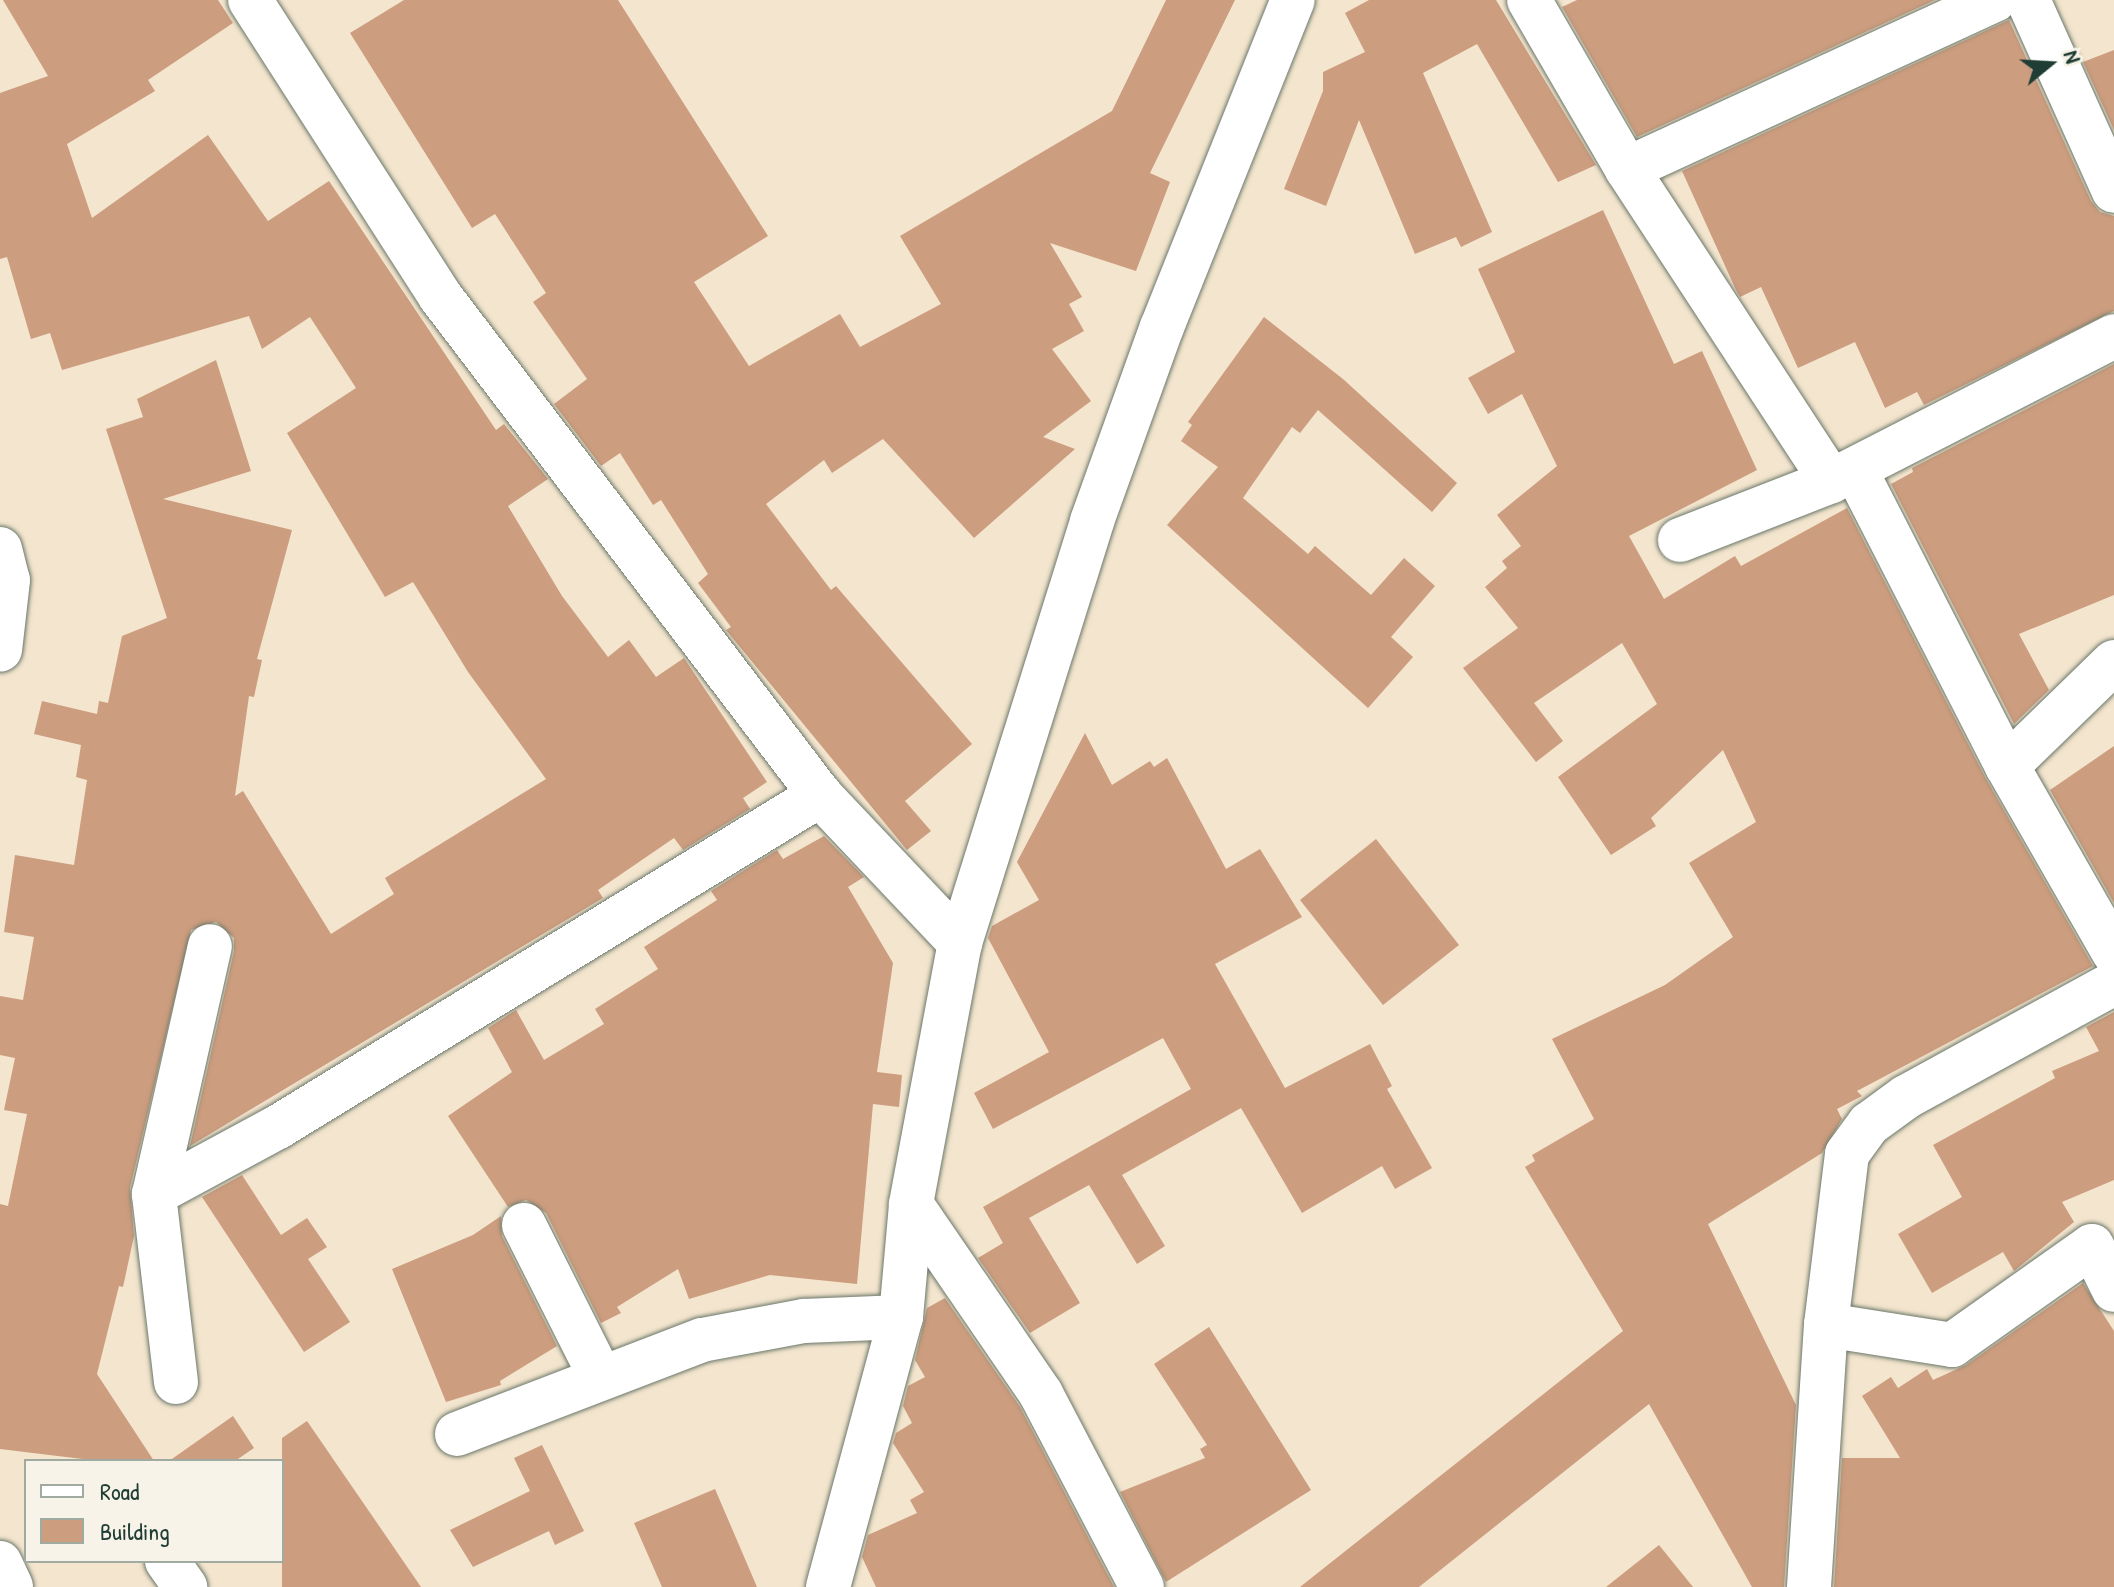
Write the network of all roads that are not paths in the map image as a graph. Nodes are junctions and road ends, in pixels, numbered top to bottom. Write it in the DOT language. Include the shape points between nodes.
graph roads {
  1 [pos="250,0"];
  2 [pos="1293,0"];
  3 [pos="1529,0"];
  4 [pos="1995,0"];
  5 [pos="2028,0"];
  6 [pos="1627,169"];
  7 [pos="2114,191"];
  8 [pos="2114,336"];
  9 [pos="1844,476"];
  10 [pos="1680,540"];
  11 [pos="0,549"];
  12 [pos="0,650"];
  13 [pos="2114,662"];
  14 [pos="2007,766"];
  15 [pos="820,795"];
  16 [pos="960,943"];
  17 [pos="210,946"];
  18 [pos="2114,953"];
  19 [pos="2114,983"];
  20 [pos="154,1194"];
  21 [pos="911,1204"];
  22 [pos="524,1225"];
  23 [pos="2114,1290"];
  24 [pos="901,1317"];
  25 [pos="1826,1325"];
  26 [pos="600,1376"];
  27 [pos="176,1382"];
  28 [pos="457,1434"];
  29 [pos="0,1563"];
  30 [pos="168,1563"];
  31 [pos="11,1587"];
  32 [pos="185,1587"];
  33 [pos="828,1587"];
  34 [pos="1142,1587"];
  35 [pos="1809,1587"];
  1 -- 15 [label="street" via="440,296"];
  2 -- 16 [label="street" via="1162,327 1092,521"];
  3 -- 6 [label="street"];
  4 -- 6 [label="street"];
  5 -- 7 [label="street"];
  6 -- 9 [label="street"];
  8 -- 9 [label="street"];
  9 -- 10 [label="street"];
  9 -- 14 [label="street"];
  11 -- 12 [label="street" via="8,580"];
  13 -- 14 [label="street"];
  14 -- 18 [label="street"];
  15 -- 16 [label="street"];
  15 -- 20 [label="street" via="278,1127"];
  16 -- 21 [label="street"];
  17 -- 20 [label="street"];
  19 -- 25 [label="street" via="1906,1097 1869,1124 1847,1154"];
  20 -- 27 [label="street"];
  21 -- 24 [label="street"];
  21 -- 34 [label="street" via="1041,1394"];
  22 -- 26 [label="street"];
  23 -- 25 [label="street" via="2092,1246 1952,1345"];
  24 -- 26 [label="street" via="804,1321 702,1340"];
  24 -- 33 [label="street"];
  25 -- 35 [label="street"];
  26 -- 28 [label="street"];
  29 -- 31 [label="street"];
  30 -- 32 [label="street"];
}
